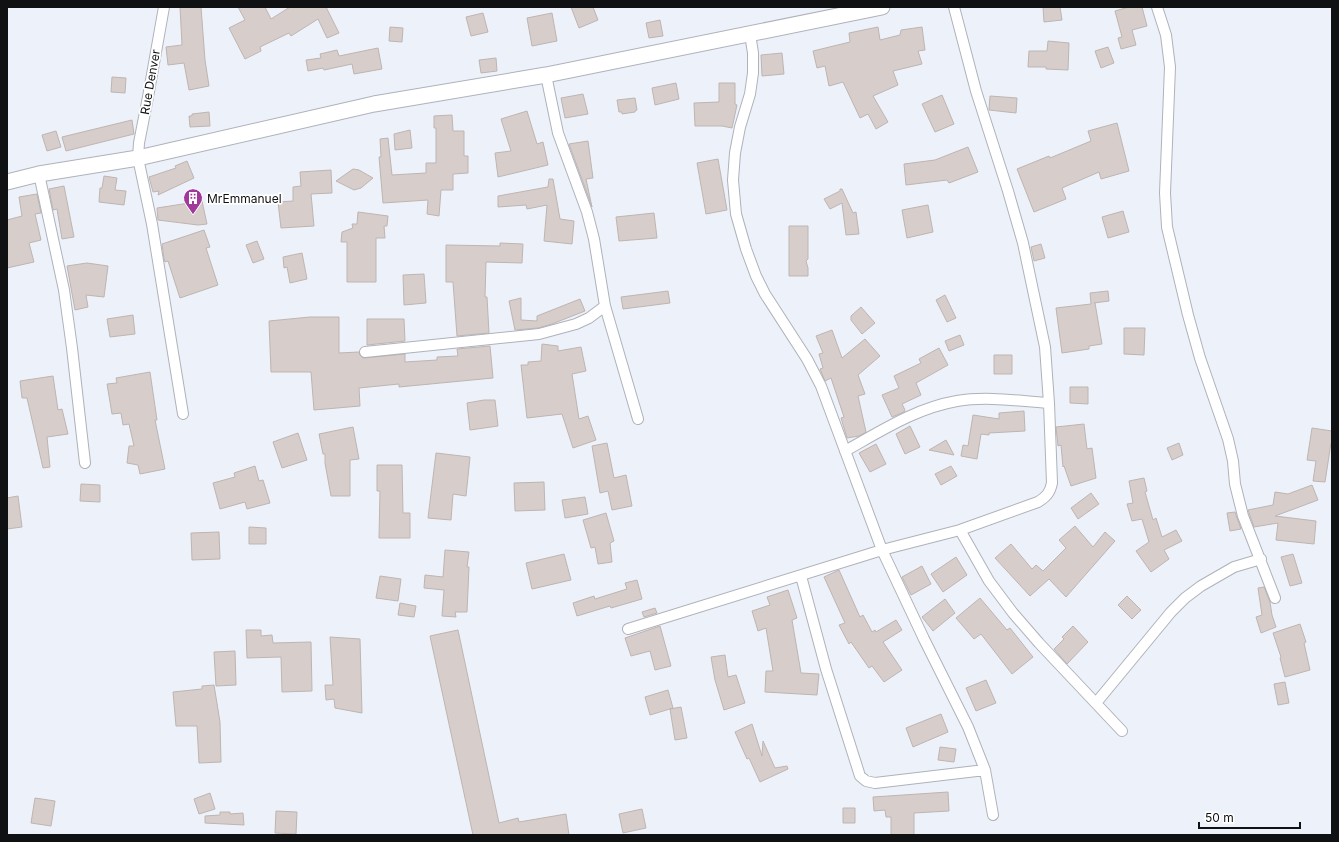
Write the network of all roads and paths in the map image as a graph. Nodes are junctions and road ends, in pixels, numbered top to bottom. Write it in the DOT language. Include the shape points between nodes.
graph roads {
  1 [pos="164,7"];
  2 [pos="882,7"];
  3 [pos="954,7"];
  4 [pos="1157,7"];
  5 [pos="750,34"];
  6 [pos="546,75"];
  7 [pos="138,158"];
  8 [pos="39,174"];
  9 [pos="7,182"];
  10 [pos="605,306"];
  11 [pos="365,352"];
  12 [pos="1049,403"];
  13 [pos="183,414"];
  14 [pos="638,419"];
  15 [pos="845,451"];
  16 [pos="85,463"];
  17 [pos="960,530"];
  18 [pos="882,550"];
  19 [pos="1261,559"];
  20 [pos="801,576"];
  21 [pos="1275,598"];
  22 [pos="628,629"];
  23 [pos="1096,703"];
  24 [pos="1122,731"];
  25 [pos="985,770"];
  26 [pos="993,815"];
  1 -- 7 [label="street, Rue Denver"];
  2 -- 5 [label="main road"];
  3 -- 12 [label="street" via="976,91 1023,243 1045,347"];
  4 -- 19 [label="street" via="1166,35 1170,67 1165,193 1167,227 1200,358 1234,461 1239,503"];
  5 -- 6 [label="main road"];
  5 -- 15 [label="street" via="753,73 735,153 733,180 736,214 756,276 821,386"];
  6 -- 7 [label="main road" via="374,104"];
  6 -- 10 [label="street" via="558,133 587,212 594,239"];
  7 -- 8 [label="main road"];
  7 -- 13 [label="street, Rue Denver" via="152,224"];
  8 -- 9 [label="main road"];
  8 -- 16 [label="street" via="64,290"];
  10 -- 11 [label="street" via="576,324 540,334"];
  10 -- 14 [label="street"];
  12 -- 15 [label="street" via="988,399 934,406"];
  12 -- 17 [label="street" via="1052,483 1046,498"];
  15 -- 18 [label="street"];
  17 -- 18 [label="street"];
  17 -- 23 [label="street" via="988,581 1009,608"];
  18 -- 20 [label="street"];
  18 -- 25 [label="street" via="968,727"];
  19 -- 21 [label="street"];
  19 -- 23 [label="street" via="1234,567 1185,598"];
  20 -- 22 [label="street"];
  20 -- 25 [label="street" via="826,669 860,776 875,783"];
  23 -- 24 [label="street"];
  25 -- 26 [label="street"];
}
